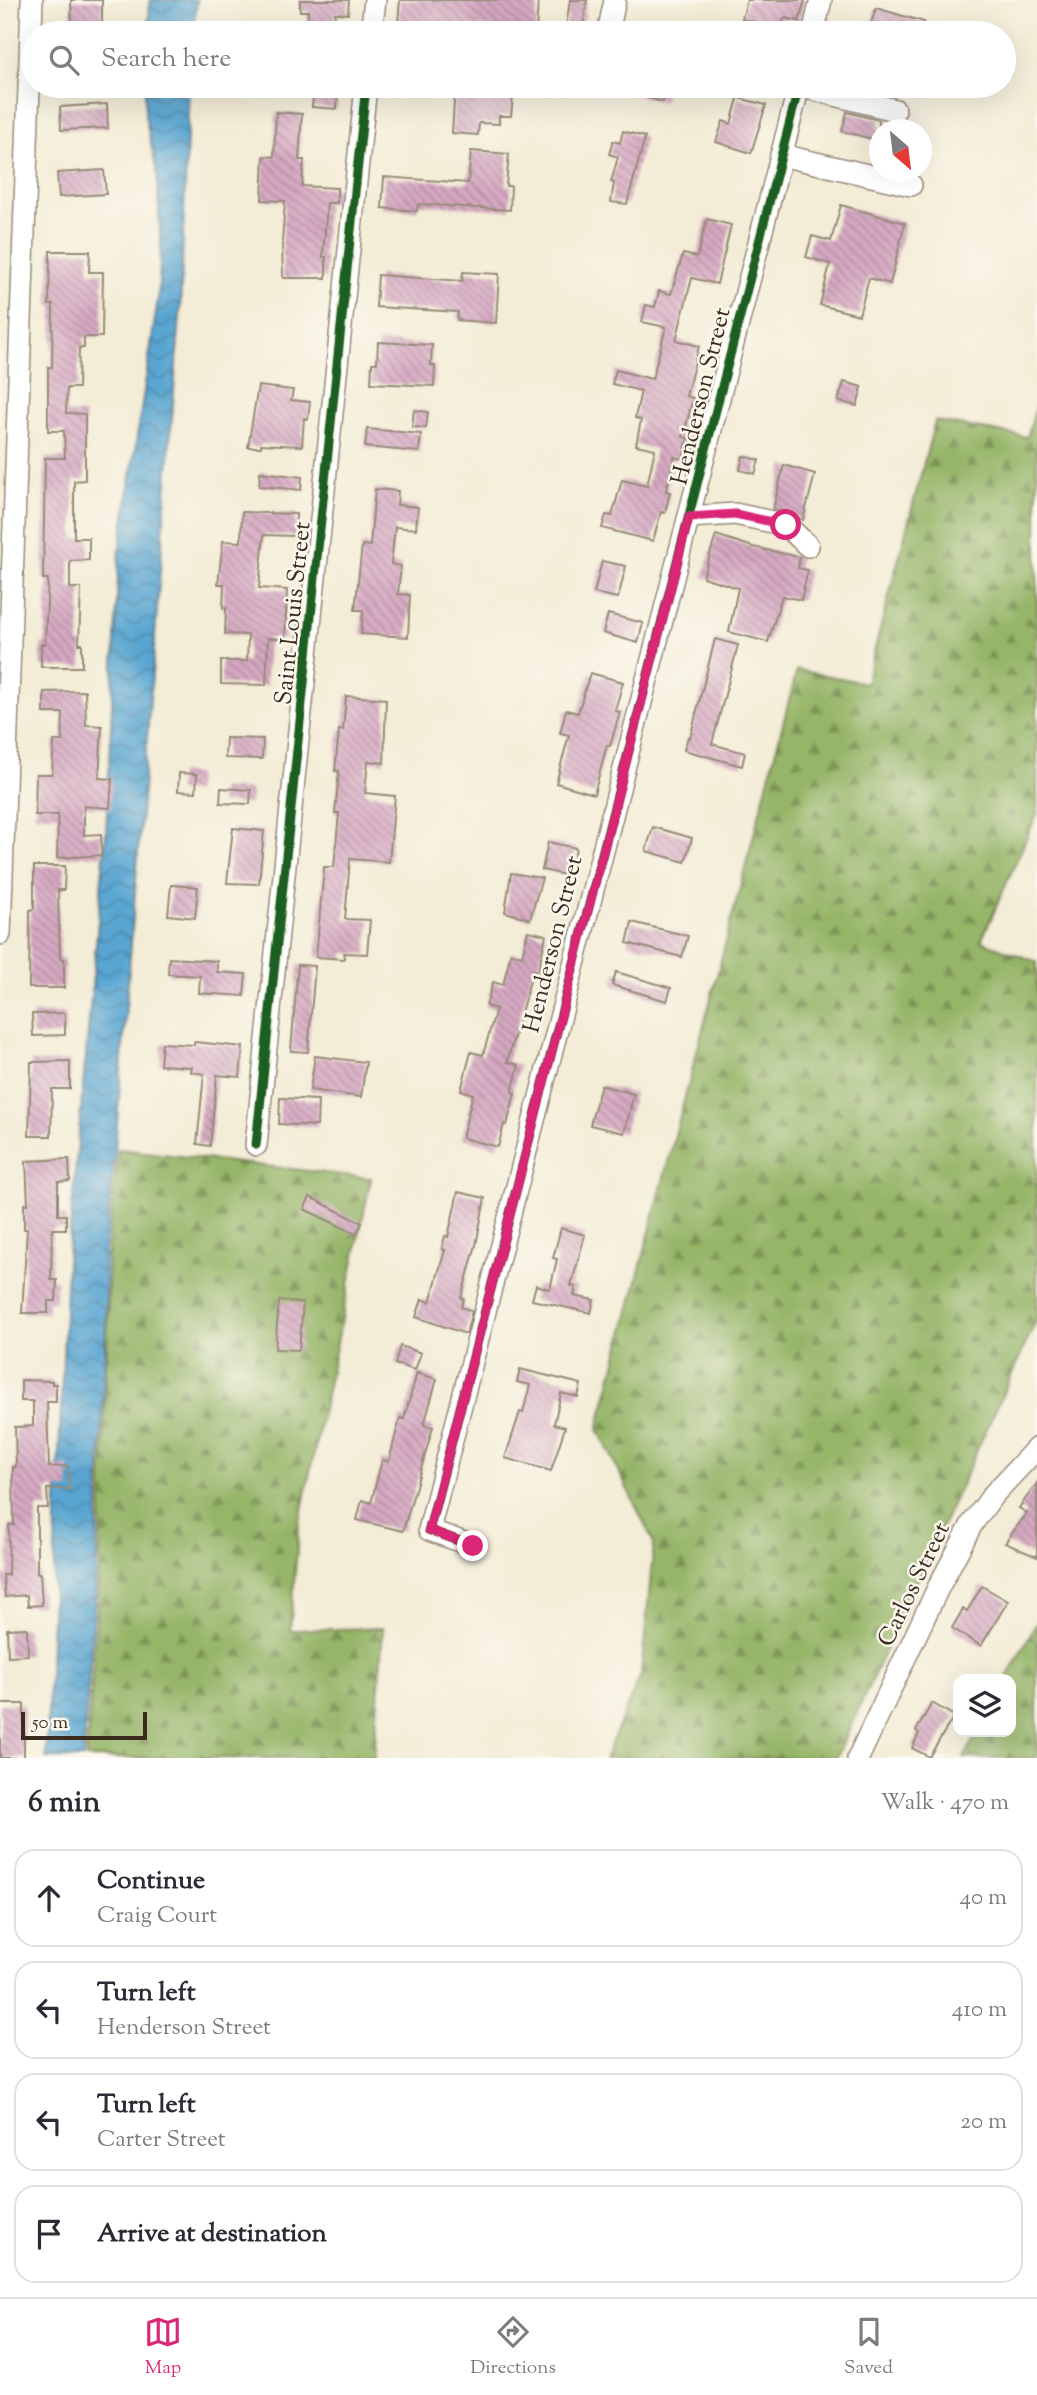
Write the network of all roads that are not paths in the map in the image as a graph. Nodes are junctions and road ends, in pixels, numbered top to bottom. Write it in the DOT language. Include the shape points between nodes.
graph roads {
  1 [pos="32,0"];
  2 [pos="375,0"];
  3 [pos="615,0"];
  4 [pos="821,0"];
  5 [pos="31,21"];
  6 [pos="372,21"];
  7 [pos="611,21"];
  8 [pos="816,21"];
  9 [pos="29,98"];
  10 [pos="365,98"];
  11 [pos="796,98"];
  12 [pos="847,98"];
  13 [pos="895,110"];
  14 [pos="781,155"];
  15 [pos="911,185"];
  16 [pos="689,517"];
  17 [pos="808,546"];
  18 [pos="0,934"];
  19 [pos="256,1145"];
  20 [pos="1037,1448"];
  21 [pos="473,1546"];
  22 [pos="858,1758"];
  1 -- 5 [label="street"];
  2 -- 6 [label="street"];
  3 -- 7 [label="street"];
  4 -- 8 [label="street"];
  9 -- 18 [label="street"];
  10 -- 19 [label="street, Saint Louis Street"];
  11 -- 14 [label="street, Henderson Street"];
  12 -- 13 [label="street"];
  14 -- 15 [label="street"];
  14 -- 16 [label="street, Henderson Street"];
  16 -- 17 [label="street" via="735,514 786,525"];
  16 -- 21 [label="street, Henderson Street" via="429,1530"];
  20 -- 22 [label="street, Carlos Street" via="972,1524"];
}
